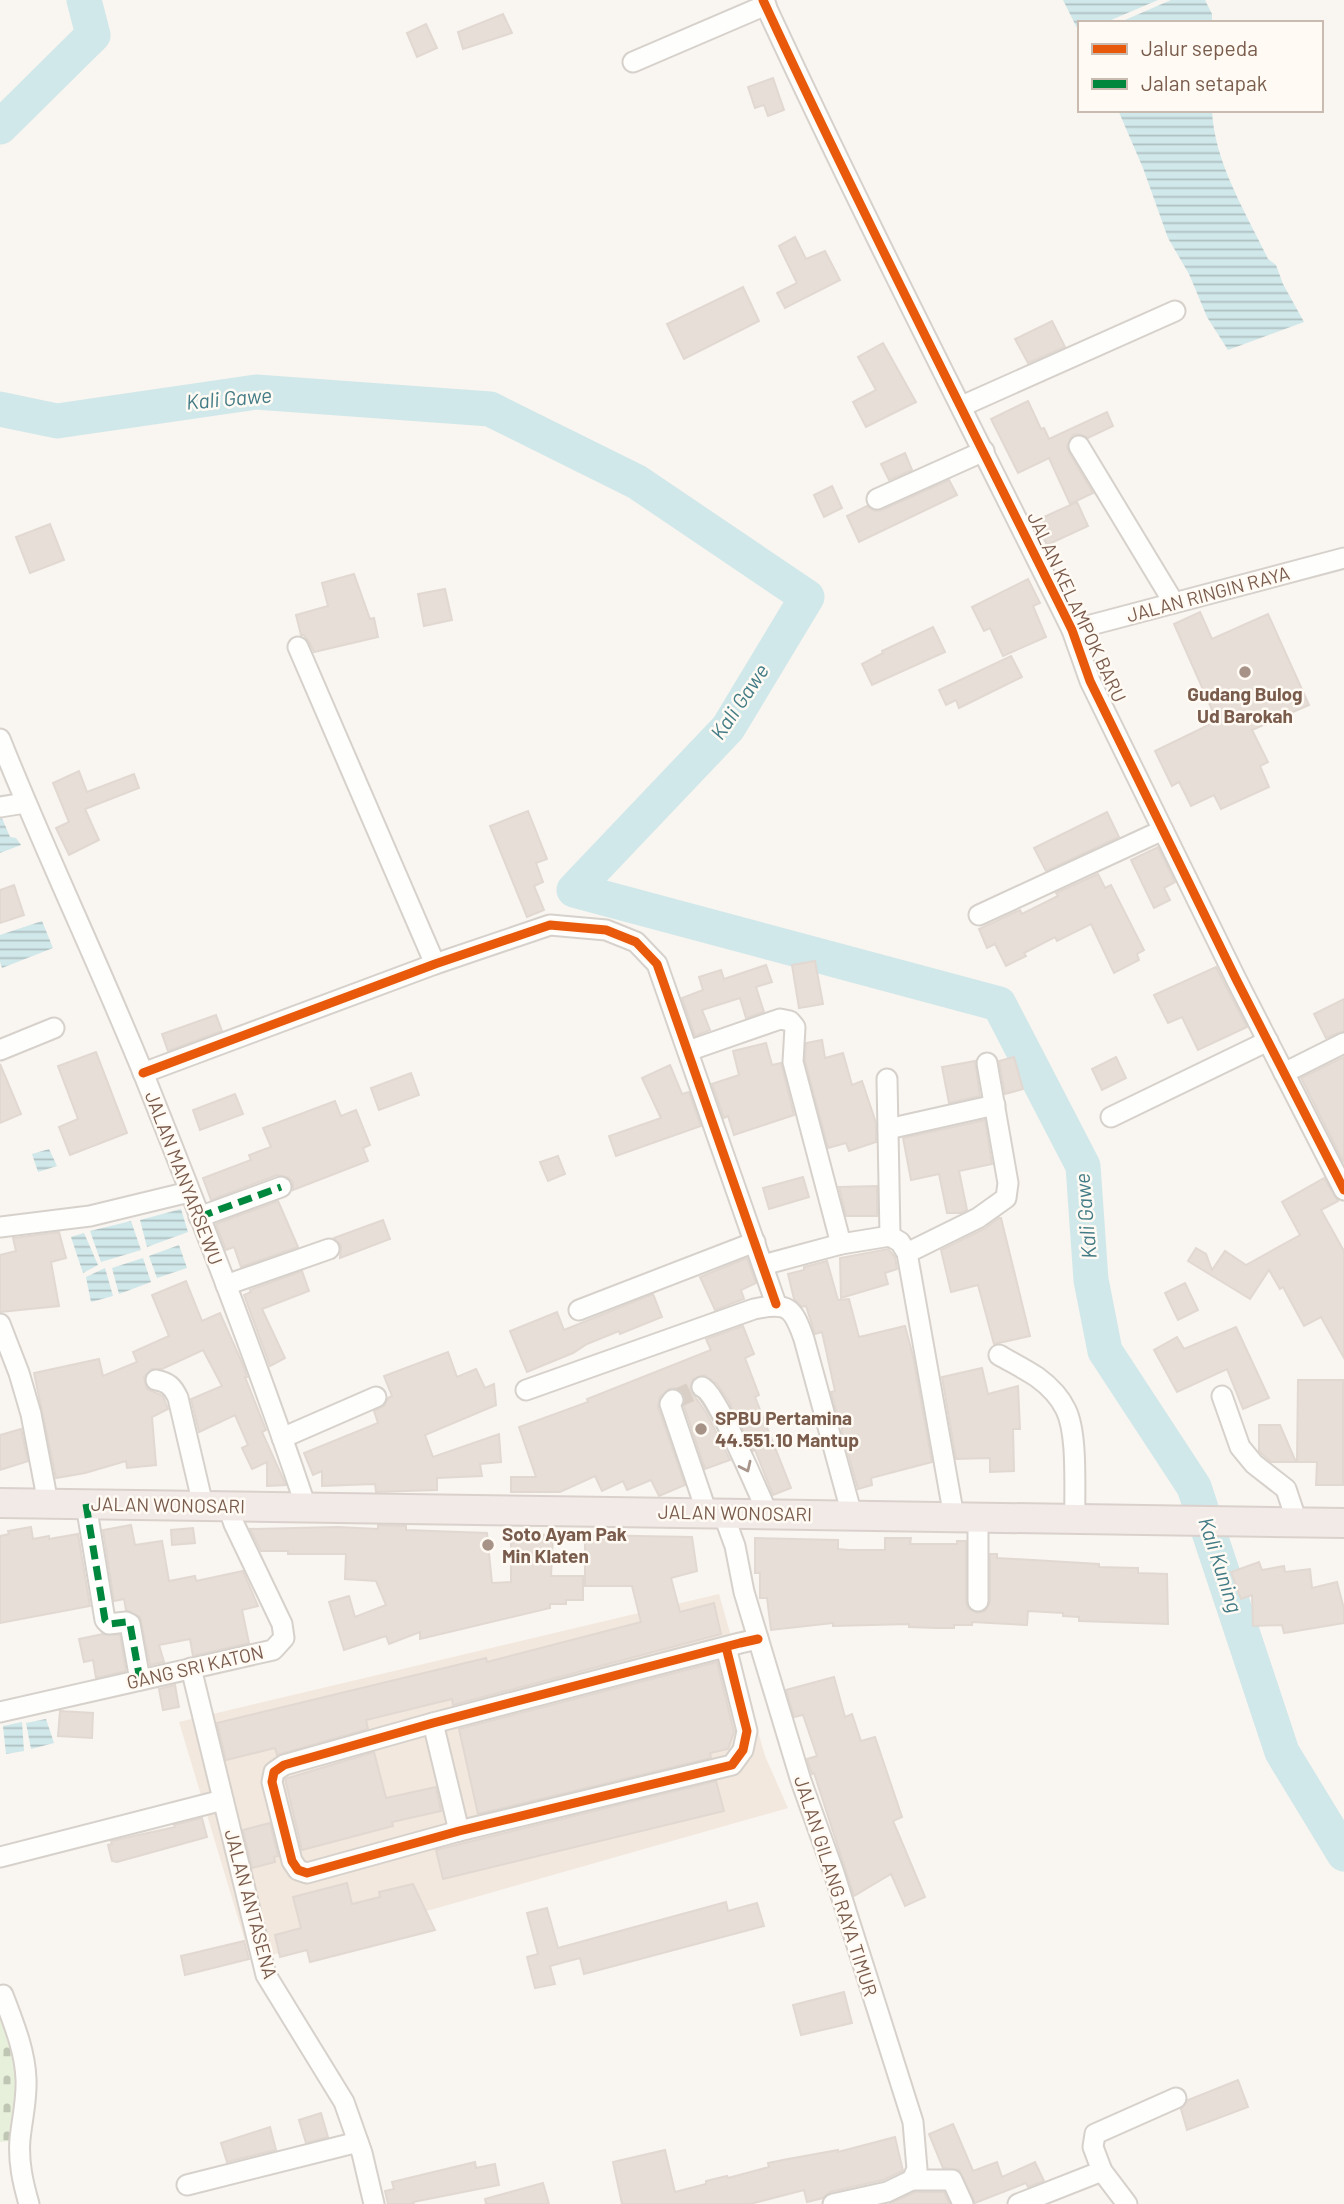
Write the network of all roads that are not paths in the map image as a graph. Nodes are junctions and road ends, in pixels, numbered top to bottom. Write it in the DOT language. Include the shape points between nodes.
graph roads {
  1 [pos="764,3"];
  2 [pos="633,62"];
  3 [pos="1175,312"];
  4 [pos="962,407"];
  5 [pos="1079,446"];
  6 [pos="984,451"];
  7 [pos="877,499"];
  8 [pos="1344,558"];
  9 [pos="1174,603"];
  10 [pos="1072,630"];
  11 [pos="298,647"];
  12 [pos="0,739"];
  13 [pos="25,803"];
  14 [pos="0,807"];
  15 [pos="1163,830"];
  16 [pos="979,915"];
  17 [pos="435,964"];
  18 [pos="54,1028"];
  19 [pos="1268,1041"];
  20 [pos="1344,1043"];
  21 [pos="0,1050"];
  22 [pos="688,1051"];
  23 [pos="987,1063"];
  24 [pos="143,1073"];
  25 [pos="1284,1073"];
  26 [pos="887,1079"];
  27 [pos="995,1105"];
  28 [pos="1111,1117"];
  29 [pos="888,1129"];
  30 [pos="281,1187"];
  31 [pos="1344,1189"];
  32 [pos="189,1192"];
  33 [pos="199,1217"];
  34 [pos="0,1227"];
  35 [pos="890,1236"];
  36 [pos="755,1242"];
  37 [pos="841,1244"];
  38 [pos="330,1249"];
  39 [pos="907,1253"];
  40 [pos="764,1265"];
  41 [pos="226,1285"];
  42 [pos="776,1304"];
  43 [pos="579,1310"];
  44 [pos="0,1324"];
  45 [pos="999,1355"];
  46 [pos="156,1380"];
  47 [pos="702,1387"];
  48 [pos="526,1390"];
  49 [pos="1222,1396"];
  50 [pos="376,1397"];
  51 [pos="673,1399"];
  52 [pos="282,1438"];
  53 [pos="0,1503"];
  54 [pos="47,1503"];
  55 [pos="86,1504"];
  56 [pos="216,1506"];
  57 [pos="306,1507"];
  58 [pos="715,1513"];
  59 [pos="768,1514"];
  60 [pos="852,1515"];
  61 [pos="966,1517"];
  62 [pos="1075,1518"];
  63 [pos="1283,1522"];
  64 [pos="1344,1523"];
  65 [pos="978,1601"];
  66 [pos="758,1639"];
  67 [pos="726,1647"];
  68 [pos="191,1668"];
  69 [pos="140,1680"];
  70 [pos="0,1712"];
  71 [pos="433,1723"];
  72 [pos="223,1800"];
  73 [pos="459,1831"];
  74 [pos="0,1857"];
  75 [pos="3,1995"];
  76 [pos="1176,2098"];
  77 [pos="358,2142"];
  78 [pos="1102,2171"];
  79 [pos="912,2180"];
  80 [pos="187,2185"];
  81 [pos="29,2204"];
  82 [pos="374,2204"];
  83 [pos="833,2204"];
  84 [pos="963,2204"];
  85 [pos="1018,2204"];
  86 [pos="1127,2204"];
  1 -- 2 [label="street"];
  1 -- 4 [label="street, JALAN KELAMPOK BARU"];
  3 -- 4 [label="street"];
  4 -- 6 [label="street, JALAN KELAMPOK BARU"];
  5 -- 9 [label="street"];
  6 -- 7 [label="street"];
  6 -- 10 [label="street, JALAN KELAMPOK BARU"];
  8 -- 9 [label="street, JALAN RINGIN RAYA"];
  9 -- 10 [label="street, JALAN RINGIN RAYA"];
  10 -- 15 [label="street, JALAN KELAMPOK BARU" via="1090,681"];
  11 -- 17 [label="street"];
  12 -- 13 [label="street, JALAN MANYARSEWU"];
  13 -- 14 [label="street"];
  13 -- 24 [label="street, JALAN MANYARSEWU"];
  15 -- 16 [label="street"];
  15 -- 19 [label="street, JALAN KELAMPOK BARU"];
  17 -- 22 [label="street" via="550,925 606,930 636,942 657,964"];
  17 -- 24 [label="street"];
  18 -- 21 [label="street"];
  19 -- 25 [label="street, JALAN KELAMPOK BARU"];
  19 -- 28 [label="street"];
  20 -- 25 [label="street"];
  22 -- 36 [label="street"];
  22 -- 37 [label="street" via="780,1019 795,1027 793,1062"];
  23 -- 27 [label="street"];
  24 -- 32 [label="street, JALAN MANYARSEWU"];
  25 -- 31 [label="street, JALAN KELAMPOK BARU"];
  26 -- 29 [label="street"];
  27 -- 29 [label="street"];
  27 -- 39 [label="street" via="1008,1182 1006,1198 978,1218"];
  29 -- 35 [label="street"];
  30 -- 33 [label="street"];
  32 -- 33 [label="street, JALAN MANYARSEWU"];
  32 -- 34 [label="street" via="90,1216"];
  33 -- 41 [label="street, JALAN MANYARSEWU"];
  35 -- 37 [label="street"];
  35 -- 39 [label="street"];
  36 -- 40 [label="street"];
  36 -- 43 [label="street"];
  37 -- 40 [label="street"];
  38 -- 41 [label="street"];
  39 -- 61 [label="street"];
  40 -- 42 [label="street"];
  41 -- 52 [label="street, JALAN MANYARSEWU"];
  42 -- 48 [label="street"];
  42 -- 60 [label="street" via="790,1309 797,1319"];
  44 -- 54 [label="street" via="31,1414"];
  45 -- 62 [label="street" via="1037,1377 1065,1408 1070,1421"];
  46 -- 56 [label="street" via="173,1387"];
  47 -- 59 [label="street, one-way" via="724,1420"];
  49 -- 63 [label="street" via="1240,1447 1286,1489"];
  50 -- 52 [label="street"];
  51 -- 58 [label="street, JALAN GILANG RAYA TIMUR" via="676,1428"];
  52 -- 57 [label="street, JALAN MANYARSEWU"];
  53 -- 54 [label="highway, JALAN WONOSARI"];
  54 -- 55 [label="highway, JALAN WONOSARI"];
  55 -- 56 [label="highway, JALAN WONOSARI"];
  55 -- 69 [label="street" via="105,1620 130,1624"];
  56 -- 57 [label="highway, JALAN WONOSARI"];
  56 -- 68 [label="street, GANG SRI KATON" via="234,1524 282,1624 284,1638 273,1650"];
  57 -- 58 [label="highway, JALAN WONOSARI"];
  58 -- 59 [label="highway, JALAN WONOSARI"];
  58 -- 66 [label="street, JALAN GILANG RAYA TIMUR" via="735,1546"];
  59 -- 60 [label="highway, JALAN WONOSARI"];
  60 -- 61 [label="highway, JALAN WONOSARI"];
  61 -- 62 [label="highway, JALAN WONOSARI"];
  61 -- 65 [label="street"];
  62 -- 63 [label="highway, JALAN WONOSARI"];
  63 -- 64 [label="highway, JALAN WONOSARI"];
  66 -- 67 [label="street"];
  66 -- 79 [label="street, JALAN GILANG RAYA TIMUR" via="913,2122 918,2169"];
  67 -- 71 [label="street"];
  67 -- 73 [label="street" via="747,1731 743,1750 732,1765"];
  68 -- 69 [label="street, GANG SRI KATON"];
  68 -- 72 [label="street, JALAN ANTASENA"];
  69 -- 70 [label="street, GANG SRI KATON"];
  71 -- 73 [label="street"];
  71 -- 73 [label="street" via="284,1765 274,1772 272,1782 292,1861 307,1873"];
  72 -- 74 [label="street"];
  72 -- 77 [label="street, JALAN ANTASENA" via="266,1975 344,2102"];
  75 -- 81 [label="street" via="23,2057 26,2093 19,2142"];
  76 -- 78 [label="street" via="1095,2134 1093,2147"];
  77 -- 80 [label="street"];
  77 -- 82 [label="street, JALAN ANTASENA"];
  78 -- 85 [label="street"];
  78 -- 86 [label="street"];
  79 -- 83 [label="street" via="887,2192"];
  79 -- 84 [label="street" via="952,2180"];
}
